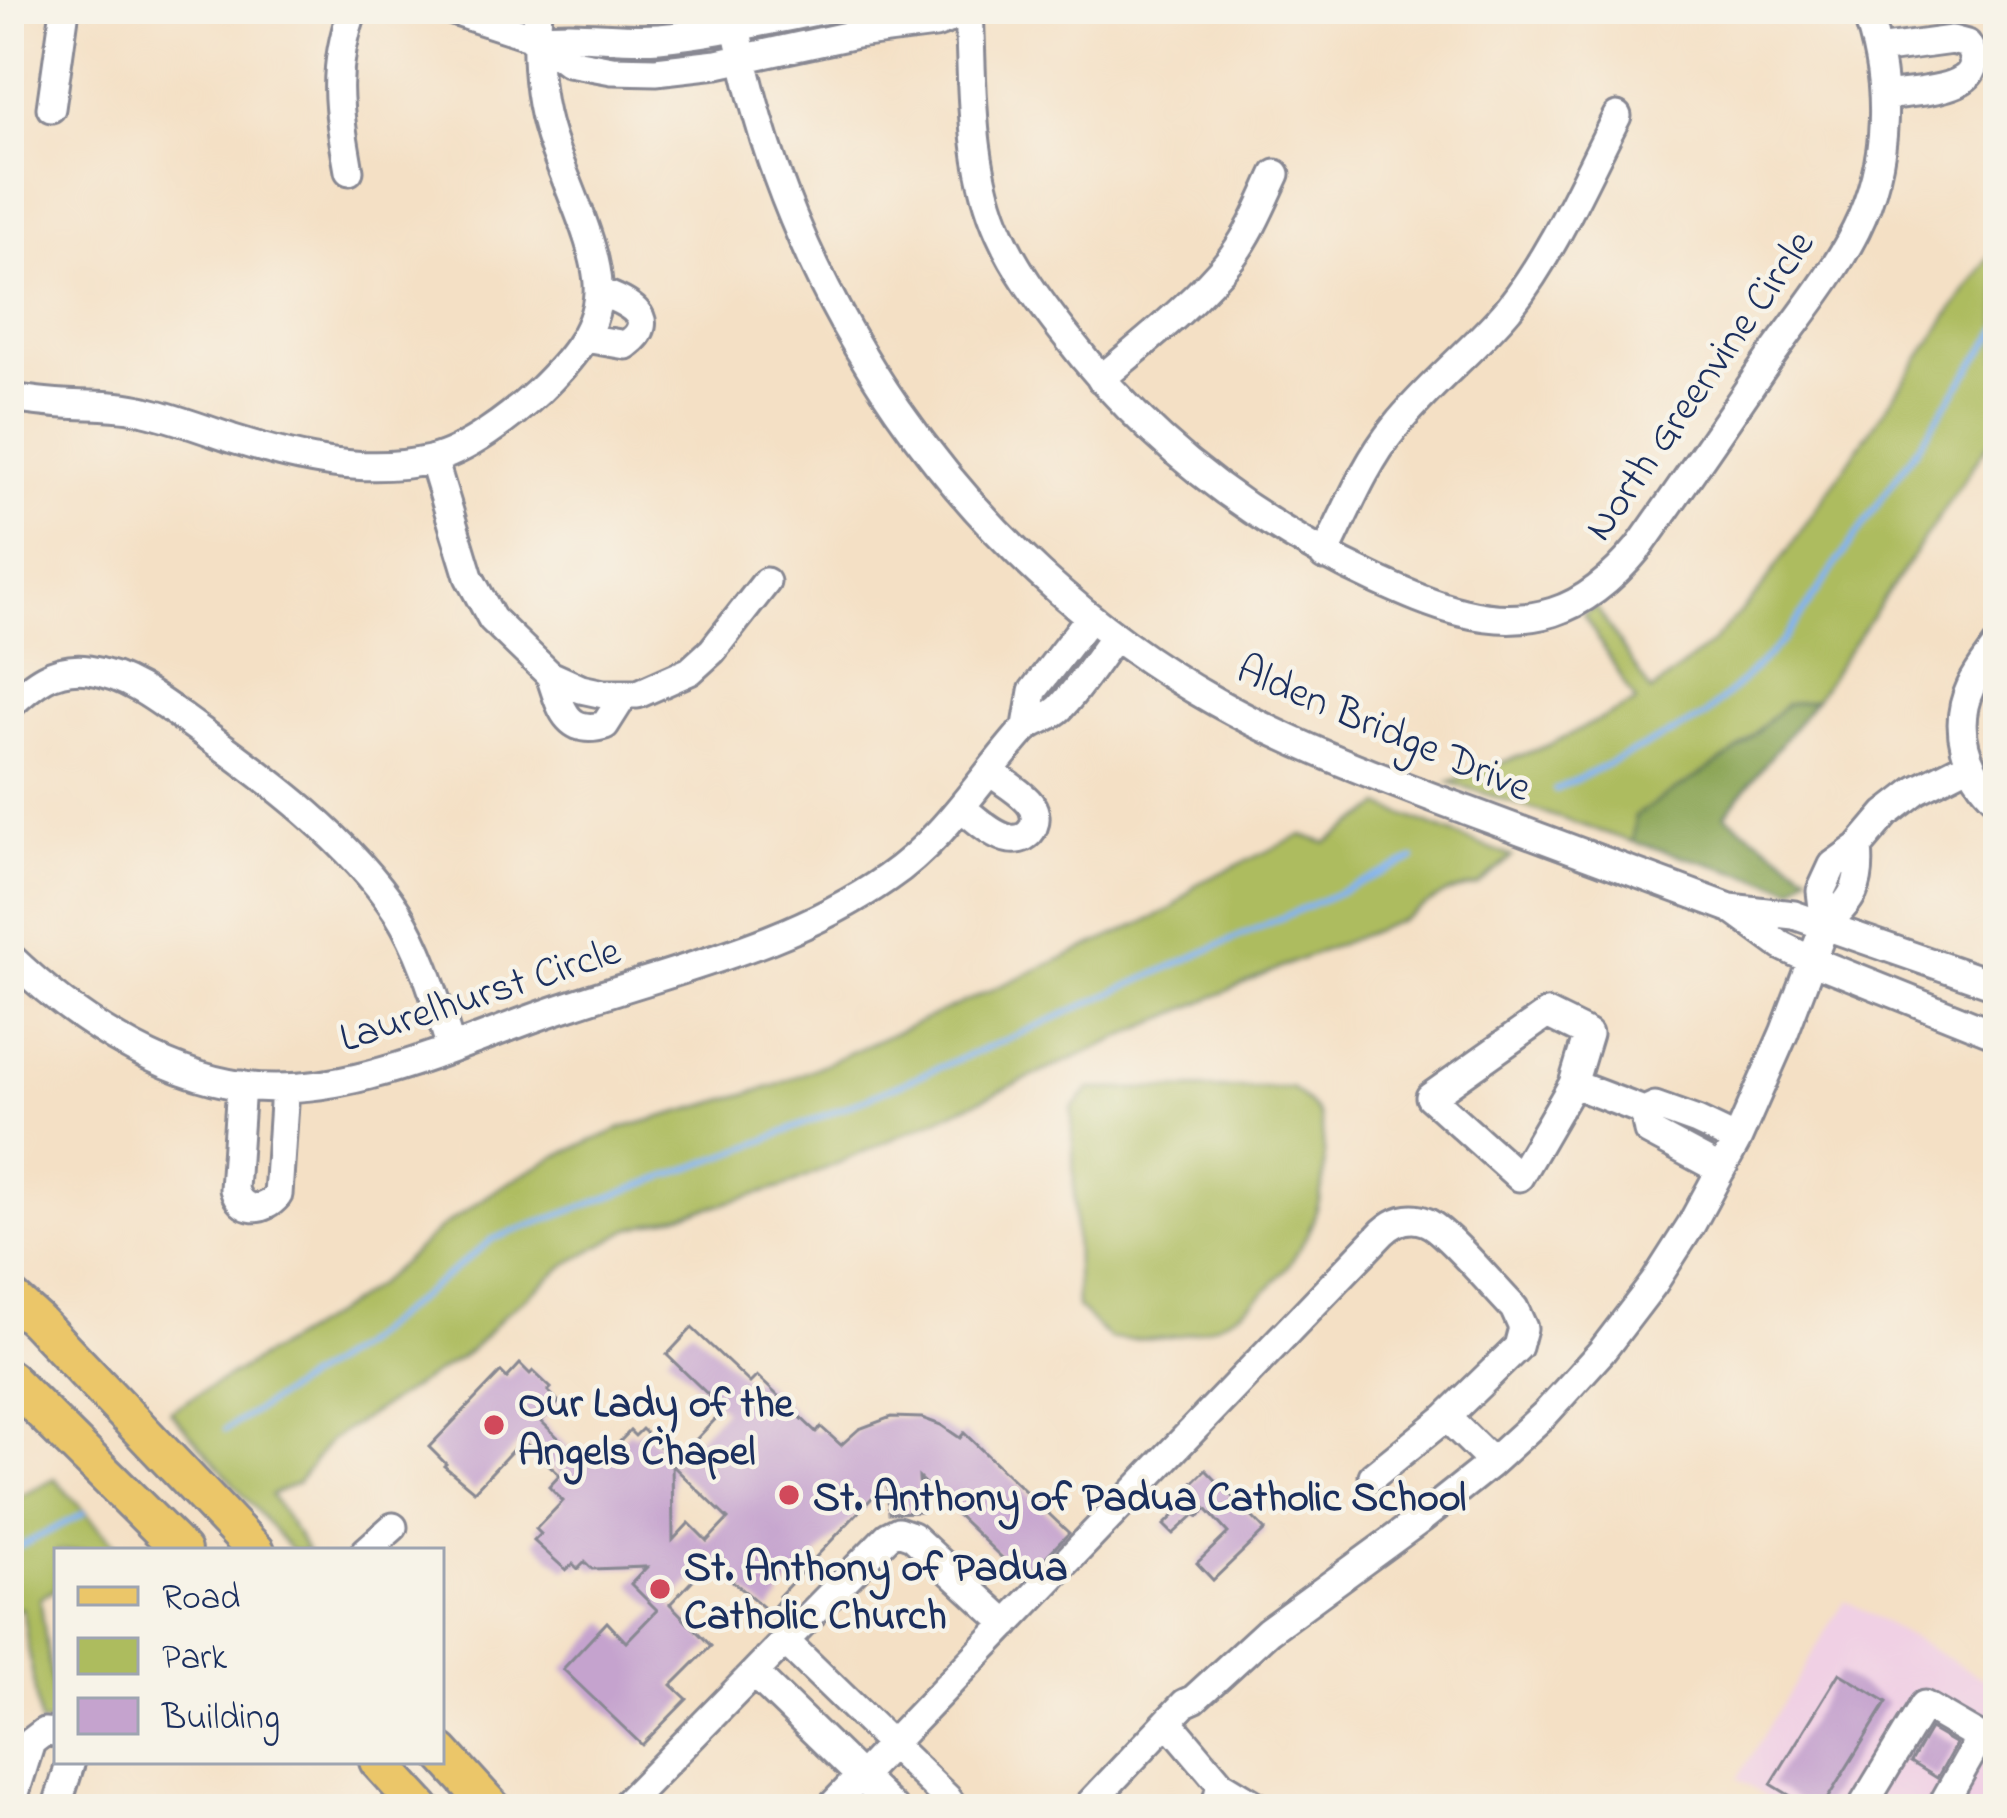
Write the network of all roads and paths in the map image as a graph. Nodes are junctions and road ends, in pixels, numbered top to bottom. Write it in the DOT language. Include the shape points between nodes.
graph roads {
  1 [pos="65,9"];
  2 [pos="353,9"];
  3 [pos="447,9"];
  4 [pos="538,9"];
  5 [pos="828,9"];
  6 [pos="970,9"];
  7 [pos="1865,9"];
  8 [pos="735,18"];
  9 [pos="536,38"];
  10 [pos="1877,50"];
  11 [pos="743,58"];
  12 [pos="1885,96"];
  13 [pos="51,108"];
  14 [pos="1617,116"];
  15 [pos="349,170"];
  16 [pos="1276,174"];
  17 [pos="599,292"];
  18 [pos="585,338"];
  19 [pos="1101,379"];
  20 [pos="9,398"];
  21 [pos="434,459"];
  22 [pos="1324,556"];
  23 [pos="766,582"];
  24 [pos="1090,617"];
  25 [pos="1115,636"];
  26 [pos="1998,645"];
  27 [pos="9,706"];
  28 [pos="1027,725"];
  29 [pos="1969,764"];
  30 [pos="990,772"];
  31 [pos="1998,800"];
  32 [pos="962,808"];
  33 [pos="1730,908"];
  34 [pos="1825,925"];
  35 [pos="9,956"];
  36 [pos="1811,961"];
  37 [pos="1998,986"];
  38 [pos="1998,1035"];
  39 [pos="451,1048"];
  40 [pos="1574,1084"];
  41 [pos="241,1085"];
  42 [pos="285,1088"];
  43 [pos="1644,1112"];
  44 [pos="1737,1140"];
  45 [pos="1720,1170"];
  46 [pos="9,1296"];
  47 [pos="9,1378"];
  48 [pos="1446,1417"];
  49 [pos="1492,1462"];
  50 [pos="1372,1476"];
  51 [pos="393,1527"];
  52 [pos="179,1548"];
  53 [pos="253,1548"];
  54 [pos="369,1548"];
  55 [pos="1006,1624"];
  56 [pos="785,1641"];
  57 [pos="754,1673"];
  58 [pos="1168,1721"];
  59 [pos="54,1733"];
  60 [pos="1989,1743"];
  61 [pos="892,1744"];
  62 [pos="444,1755"];
  63 [pos="70,1764"];
  64 [pos="381,1764"];
  65 [pos="860,1777"];
  66 [pos="1218,1796"];
  67 [pos="10,1809"];
  68 [pos="56,1809"];
  69 [pos="422,1809"];
  70 [pos="493,1809"];
  71 [pos="621,1809"];
  72 [pos="829,1809"];
  73 [pos="894,1809"];
  74 [pos="955,1809"];
  75 [pos="1085,1809"];
  76 [pos="1262,1809"];
  77 [pos="1861,1809"];
  78 [pos="1940,1809"];
  1 -- 13 [label="street"];
  2 -- 15 [label="street" via="337,69"];
  3 -- 9 [label="street"];
  4 -- 9 [label="street"];
  5 -- 8 [label="street"];
  6 -- 11 [label="street" via="935,24"];
  6 -- 19 [label="street, North Greenvine Circle" via="977,159 989,206 1017,267"];
  7 -- 10 [label="street, North Greenvine Circle"];
  8 -- 9 [label="street" via="654,38"];
  8 -- 11 [label="street, Alden Bridge Drive"];
  9 -- 11 [label="street" via="568,62 612,70"];
  9 -- 17 [label="street" via="549,134"];
  10 -- 12 [label="street, North Greenvine Circle"];
  10 -- 12 [label="street" via="1952,40 1973,53 1974,67 1958,85"];
  11 -- 24 [label="street, Alden Bridge Drive" via="788,206 879,383 958,490"];
  12 -- 22 [label="street, North Greenvine Circle" via="1873,188 1847,246 1639,548 1603,585 1552,612 1469,615"];
  14 -- 22 [label="street" via="1526,284 1394,428"];
  16 -- 19 [label="street" via="1225,265"];
  17 -- 18 [label="street"];
  17 -- 18 [label="street" via="636,309 638,333 626,345"];
  18 -- 21 [label="street" via="510,416"];
  19 -- 22 [label="street, North Greenvine Circle" via="1194,469"];
  20 -- 21 [label="street" via="143,410 330,464"];
  21 -- 23 [label="street" via="469,577 492,619 550,675 581,689 624,695 690,671"];
  24 -- 25 [label="street, Alden Bridge Drive"];
  24 -- 28 [label="street, Laurelhurst Circle" via="1033,691"];
  25 -- 28 [label="street, Laurelhurst Circle" via="1057,712"];
  25 -- 33 [label="street, Alden Bridge Drive" via="1214,701 1333,760"];
  26 -- 29 [label="street" via="1963,710"];
  27 -- 39 [label="street" via="45,676 88,669 114,676 262,775 388,898 419,953"];
  28 -- 30 [label="street, Laurelhurst Circle"];
  29 -- 31 [label="street"];
  29 -- 34 [label="street" via="1886,814 1858,847 1861,873 1850,902"];
  30 -- 32 [label="street, Laurelhurst Circle"];
  30 -- 32 [label="street" via="1030,803 1032,830 1004,838"];
  32 -- 39 [label="street, Laurelhurst Circle" via="892,875 825,914 729,956"];
  33 -- 34 [label="street, Alden Bridge Drive"];
  33 -- 36 [label="street, Alden Bridge Drive"];
  34 -- 36 [label="street"];
  34 -- 37 [label="street, Alden Bridge Drive"];
  35 -- 41 [label="street, Laurelhurst Circle" via="94,1027"];
  36 -- 38 [label="street, Alden Bridge Drive"];
  36 -- 44 [label="street"];
  39 -- 42 [label="street, Laurelhurst Circle" via="339,1082"];
  40 -- 40 [label="street" via="1519,1177 1430,1097 1547,1014 1588,1034"];
  40 -- 43 [label="street"];
  41 -- 42 [label="street, Laurelhurst Circle"];
  41 -- 42 [label="street" via="233,1189 246,1208 260,1209 278,1195"];
  43 -- 44 [label="street" via="1655,1106"];
  43 -- 45 [label="street" via="1648,1131"];
  44 -- 45 [label="street"];
  45 -- 49 [label="street" via="1654,1283 1602,1351"];
  46 -- 53 [label="main road"];
  47 -- 52 [label="main road"];
  48 -- 49 [label="street"];
  48 -- 50 [label="street"];
  48 -- 55 [label="street" via="1518,1347 1522,1323 1437,1228 1399,1221"];
  49 -- 58 [label="street" via="1268,1631"];
  51 -- 54 [label="street"];
  55 -- 56 [label="street" via="898,1531"];
  55 -- 61 [label="street"];
  56 -- 57 [label="street"];
  56 -- 61 [label="street"];
  57 -- 65 [label="street"];
  57 -- 71 [label="street"];
  58 -- 66 [label="street"];
  58 -- 75 [label="street"];
  59 -- 67 [label="street" via="31,1742"];
  60 -- 77 [label="street" via="1924,1706"];
  60 -- 78 [label="street"];
  61 -- 65 [label="street"];
  61 -- 74 [label="street"];
  62 -- 70 [label="main road"];
  63 -- 68 [label="street"];
  64 -- 69 [label="main road"];
  65 -- 72 [label="street"];
  65 -- 73 [label="street"];
  66 -- 76 [label="street"];
}
